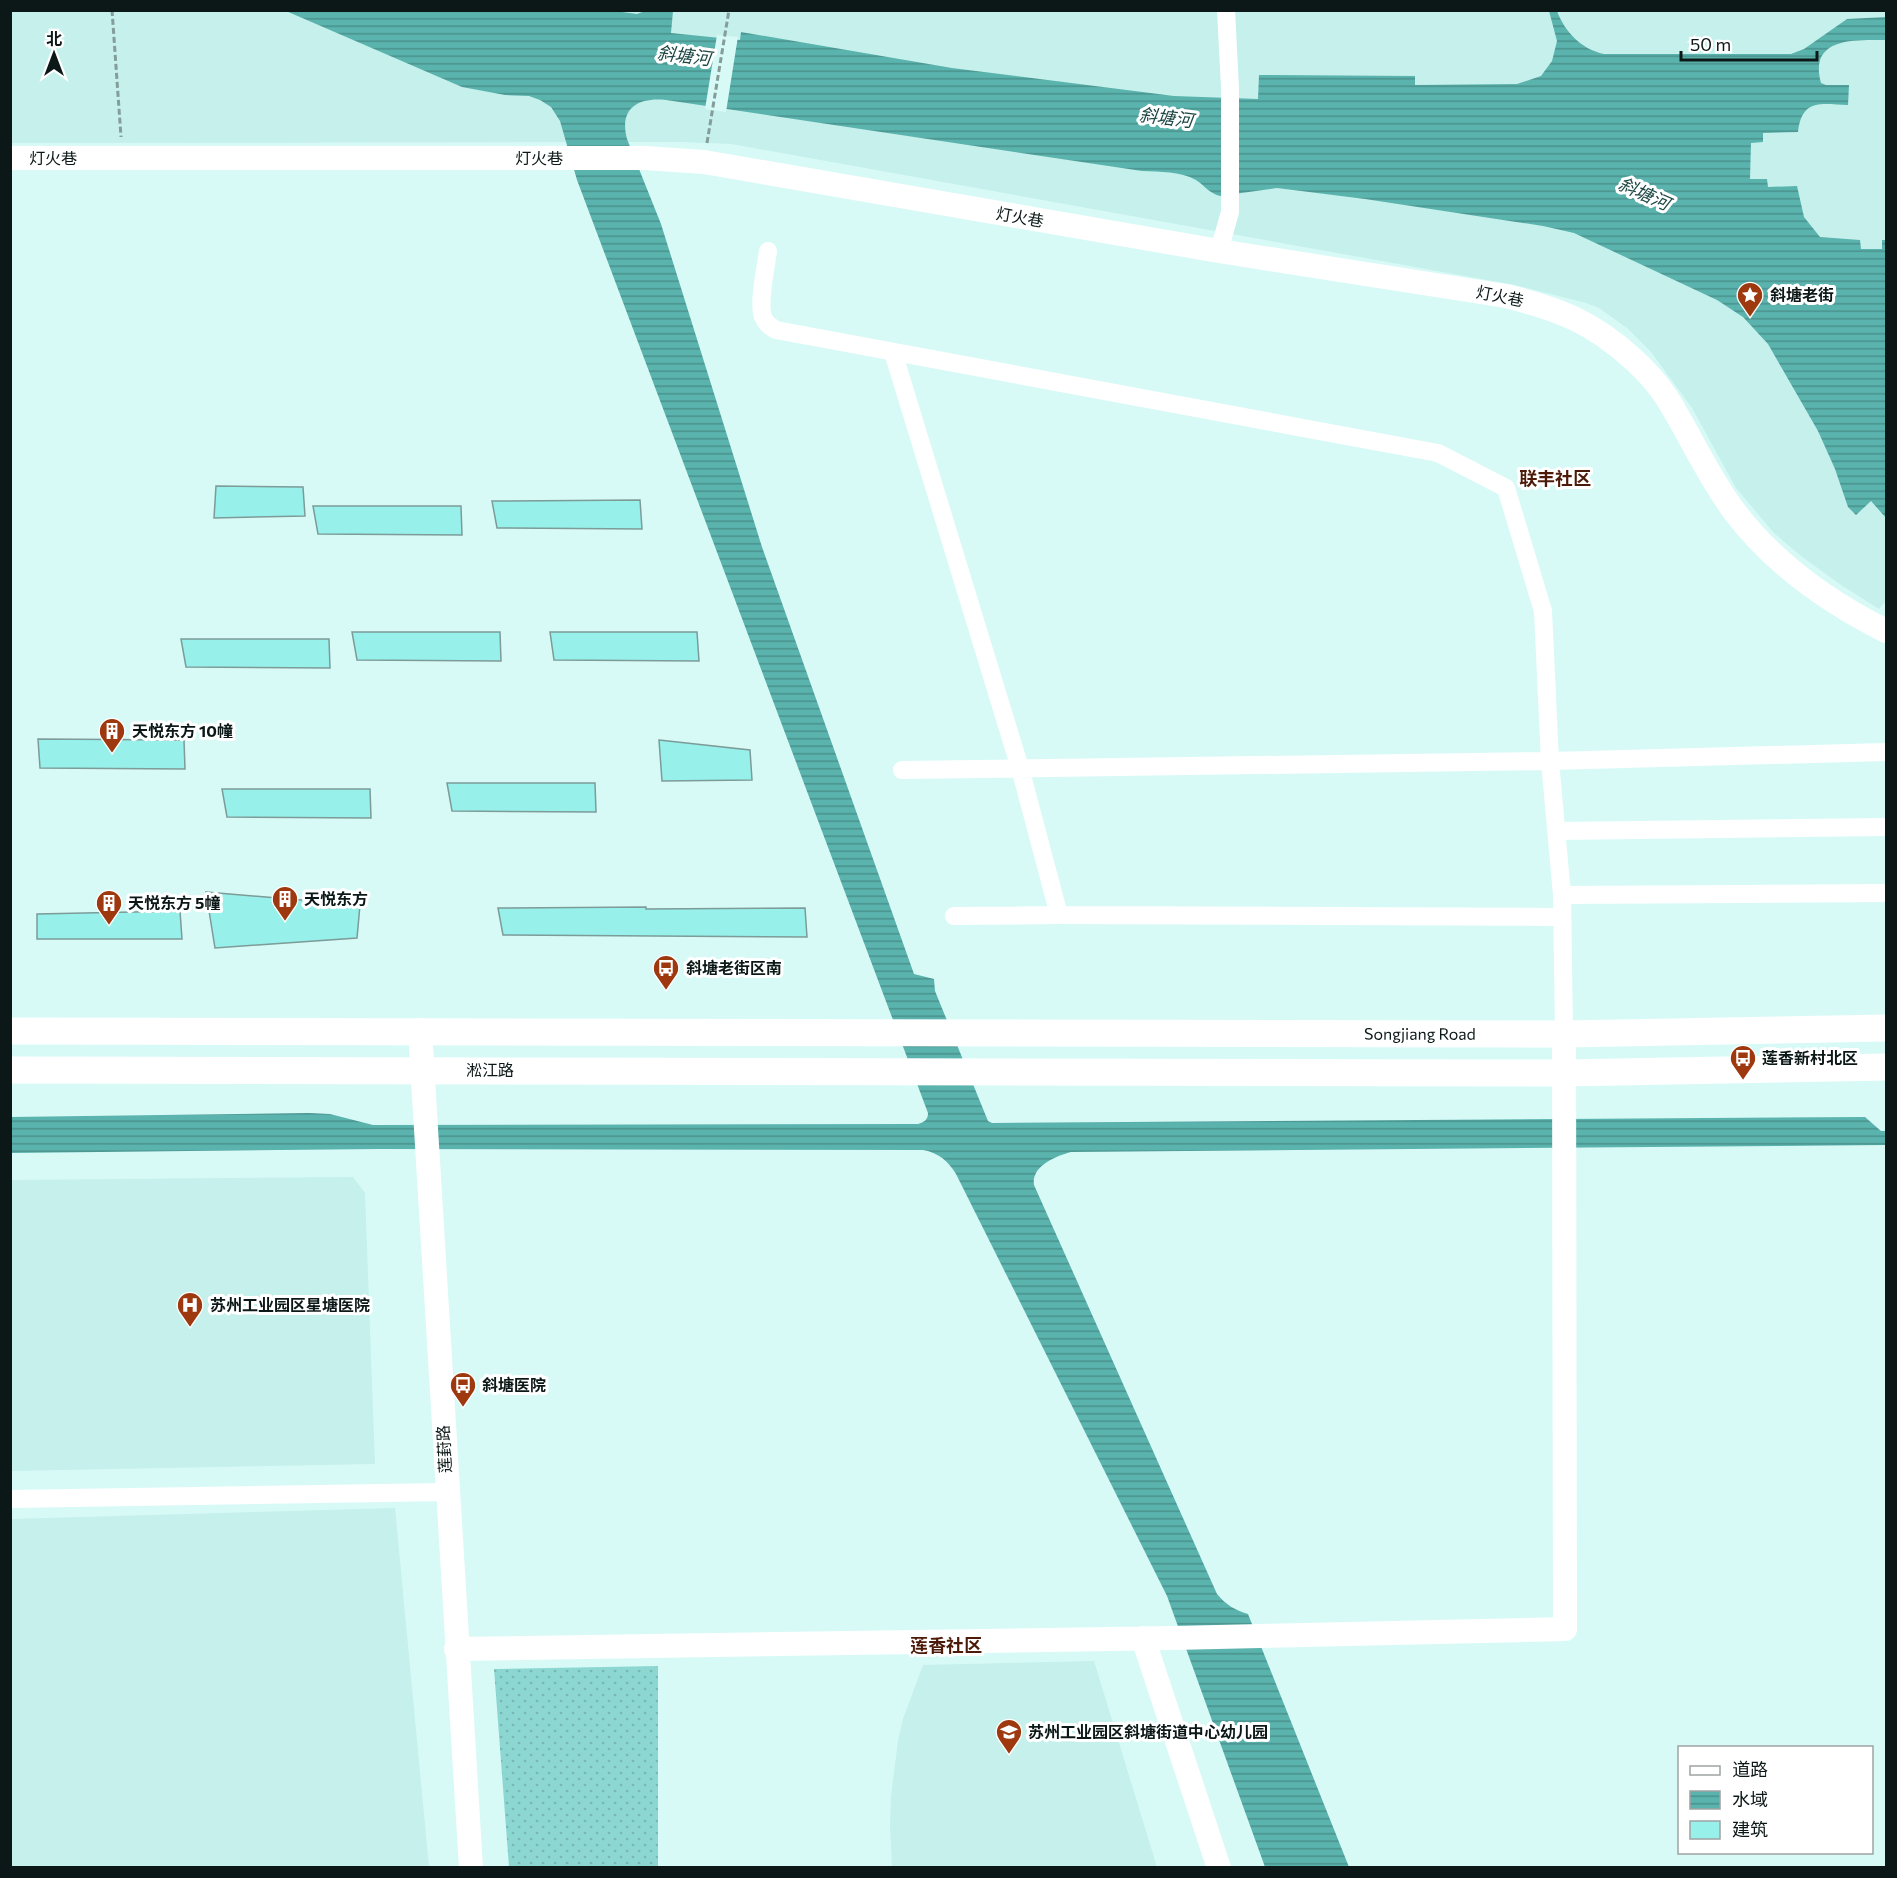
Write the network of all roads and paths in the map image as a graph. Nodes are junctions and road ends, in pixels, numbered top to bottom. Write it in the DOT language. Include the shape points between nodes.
graph roads {
  1 [pos="112,10"];
  2 [pos="1226,10"];
  3 [pos="729,12"];
  4 [pos="710,128"];
  5 [pos="10,158"];
  6 [pos="123,158"];
  7 [pos="768,250"];
  8 [pos="1219,251"];
  9 [pos="893,352"];
  10 [pos="1887,631"];
  11 [pos="1887,752"];
  12 [pos="1550,761"];
  13 [pos="1020,768"];
  14 [pos="902,770"];
  15 [pos="1887,827"];
  16 [pos="1556,831"];
  17 [pos="1887,893"];
  18 [pos="1562,895"];
  19 [pos="1059,915"];
  20 [pos="954,916"];
  21 [pos="1562,917"];
  22 [pos="1887,1028"];
  23 [pos="420,1030"];
  24 [pos="10,1031"];
  25 [pos="1564,1034"];
  26 [pos="1887,1066"];
  27 [pos="10,1070"];
  28 [pos="421,1070"];
  29 [pos="1564,1073"];
  30 [pos="447,1492"];
  31 [pos="10,1498"];
  32 [pos="1143,1638"];
  33 [pos="456,1649"];
  34 [pos="471,1868"];
  35 [pos="1219,1868"];
  1 -- 6 [label="path"];
  2 -- 8 [label="street" via="1230,212"];
  3 -- 4 [label="path"];
  5 -- 6 [label="street, 灯火巷"];
  6 -- 8 [label="street, 灯火巷" via="645,158 704,162"];
  7 -- 9 [label="street" via="762,305 767,324 776,330"];
  8 -- 10 [label="street, 灯火巷" via="1506,296 1565,313 1592,327 1645,370 1665,395 1735,512 1772,553 1844,609"];
  9 -- 12 [label="street" via="1438,453 1506,488 1543,611"];
  9 -- 13 [label="street"];
  11 -- 12 [label="street"];
  12 -- 13 [label="street"];
  12 -- 16 [label="street"];
  13 -- 14 [label="street"];
  13 -- 19 [label="street"];
  15 -- 16 [label="street"];
  16 -- 18 [label="street"];
  17 -- 18 [label="street"];
  18 -- 21 [label="street"];
  19 -- 20 [label="street"];
  19 -- 21 [label="street"];
  21 -- 25 [label="street"];
  22 -- 25 [label="main road, Songjiang Road"];
  23 -- 24 [label="main road"];
  23 -- 25 [label="main road, Songjiang Road"];
  23 -- 28 [label="street, 莲葑路"];
  25 -- 29 [label="street"];
  26 -- 29 [label="main road"];
  27 -- 28 [label="main road, 淞江路"];
  28 -- 29 [label="main road, 淞江路"];
  28 -- 30 [label="street, 莲葑路"];
  29 -- 32 [label="street" via="1565,1629"];
  30 -- 31 [label="street"];
  30 -- 33 [label="street, 莲葑路"];
  32 -- 33 [label="street"];
  32 -- 35 [label="street"];
  33 -- 34 [label="street, 莲葑路"];
}
